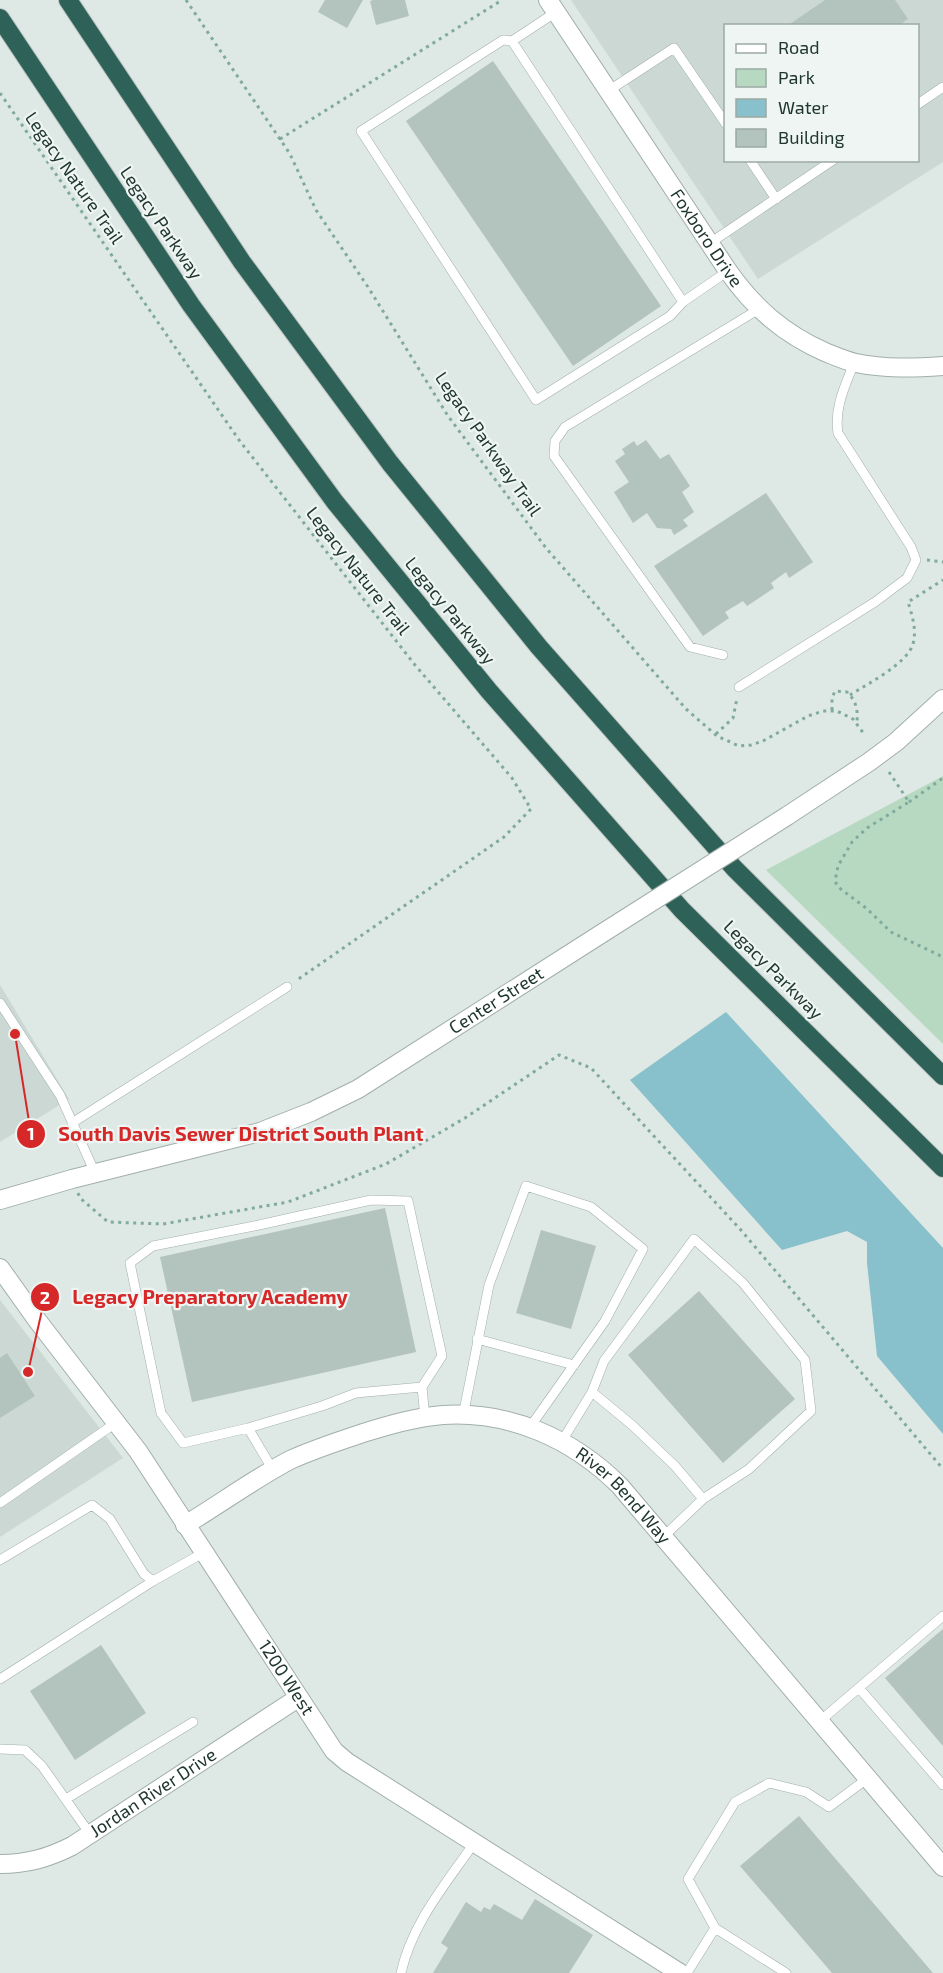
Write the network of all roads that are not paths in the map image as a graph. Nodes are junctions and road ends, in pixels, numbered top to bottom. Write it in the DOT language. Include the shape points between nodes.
graph roads {
  1 [pos="68,0"];
  2 [pos="551,6"];
  3 [pos="0,18"];
  4 [pos="512,41"];
  5 [pos="943,87"];
  6 [pos="608,91"];
  7 [pos="919,103"];
  8 [pos="724,121"];
  9 [pos="751,162"];
  10 [pos="829,162"];
  11 [pos="776,199"];
  12 [pos="710,243"];
  13 [pos="728,271"];
  14 [pos="683,302"];
  15 [pos="759,309"];
  16 [pos="854,363"];
  17 [pos="943,366"];
  18 [pos="723,655"];
  19 [pos="739,687"];
  20 [pos="943,699"];
  21 [pos="287,987"];
  22 [pos="0,1003"];
  23 [pos="943,1076"];
  24 [pos="72,1123"];
  25 [pos="943,1168"];
  26 [pos="95,1173"];
  27 [pos="0,1200"];
  28 [pos="0,1268"];
  29 [pos="477,1339"];
  30 [pos="574,1365"];
  31 [pos="422,1386"];
  32 [pos="592,1392"];
  33 [pos="463,1416"];
  34 [pos="425,1418"];
  35 [pos="117,1422"];
  36 [pos="530,1427"];
  37 [pos="248,1428"];
  38 [pos="562,1441"];
  39 [pos="273,1470"];
  40 [pos="702,1498"];
  41 [pos="0,1503"];
  42 [pos="185,1525"];
  43 [pos="663,1537"];
  44 [pos="203,1553"];
  45 [pos="0,1560"];
  46 [pos="153,1581"];
  47 [pos="943,1616"];
  48 [pos="0,1679"];
  49 [pos="859,1688"];
  50 [pos="298,1698"];
  51 [pos="820,1721"];
  52 [pos="193,1722"];
  53 [pos="0,1749"];
  54 [pos="868,1778"];
  55 [pos="943,1785"];
  56 [pos="66,1799"];
  57 [pos="90,1833"];
  58 [pos="474,1843"];
  59 [pos="941,1859"];
  60 [pos="0,1864"];
  61 [pos="715,1928"];
  62 [pos="401,1973"];
  63 [pos="680,1973"];
  64 [pos="687,1973"];
  65 [pos="786,1973"];
  1 -- 23 [label="highway" via="242,262 390,463 540,647 734,868"];
  2 -- 4 [label="lane"];
  2 -- 6 [label="street, Foxboro Drive"];
  3 -- 25 [label="highway, Legacy Parkway" via="191,305 335,502 489,691 682,909"];
  4 -- 14 [label="lane"];
  4 -- 14 [label="lane" via="503,40 361,130 536,400 670,316"];
  5 -- 7 [label="lane"];
  6 -- 8 [label="lane" via="674,48"];
  6 -- 12 [label="street, Foxboro Drive"];
  9 -- 11 [label="lane"];
  10 -- 11 [label="lane"];
  11 -- 12 [label="lane"];
  12 -- 13 [label="street, Foxboro Drive"];
  13 -- 14 [label="lane"];
  13 -- 15 [label="street, Foxboro Drive"];
  15 -- 16 [label="street, Foxboro Drive" via="809,345"];
  15 -- 18 [label="lane" via="565,427 555,441 554,456 690,647"];
  16 -- 17 [label="street, Foxboro Drive" via="897,368"];
  16 -- 19 [label="lane" via="839,403 838,433 916,560 908,578 875,602"];
  20 -- 26 [label="street, Center Street, bridge" via="869,762 335,1102 260,1132"];
  21 -- 24 [label="lane"];
  22 -- 24 [label="lane" via="60,1095"];
  24 -- 26 [label="lane"];
  26 -- 27 [label="street, Center Street"];
  28 -- 35 [label="street, 1200 West"];
  29 -- 30 [label="lane"];
  29 -- 30 [label="lane" via="489,1286 526,1186 591,1207 643,1250 605,1321"];
  29 -- 33 [label="lane"];
  30 -- 36 [label="lane"];
  31 -- 34 [label="lane"];
  31 -- 37 [label="lane" via="356,1393"];
  31 -- 37 [label="lane" via="442,1356 408,1201 371,1200 153,1246 130,1263 161,1413 183,1443"];
  32 -- 38 [label="lane"];
  32 -- 40 [label="lane" via="675,1466"];
  32 -- 40 [label="lane" via="604,1361 694,1239 743,1283 805,1360 811,1411 749,1469"];
  33 -- 34 [label="street, River Bend Way"];
  33 -- 36 [label="street, River Bend Way" via="496,1418"];
  34 -- 39 [label="street, River Bend Way" via="330,1444"];
  35 -- 41 [label="lane"];
  35 -- 42 [label="street, 1200 West"];
  36 -- 38 [label="street, River Bend Way"];
  37 -- 39 [label="lane"];
  38 -- 43 [label="street, River Bend Way" via="608,1473"];
  39 -- 42 [label="street, River Bend Way"];
  40 -- 43 [label="lane"];
  42 -- 44 [label="street, 1200 West"];
  43 -- 51 [label="street, River Bend Way"];
  44 -- 46 [label="lane"];
  44 -- 50 [label="street, 1200 West"];
  45 -- 46 [label="lane" via="92,1505 110,1519 144,1574"];
  46 -- 48 [label="lane"];
  47 -- 49 [label="lane"];
  49 -- 51 [label="lane"];
  49 -- 55 [label="lane"];
  50 -- 57 [label="street, Jordan River Drive"];
  50 -- 58 [label="street, 1200 West" via="341,1758"];
  51 -- 54 [label="street, River Bend Way"];
  52 -- 56 [label="lane"];
  53 -- 56 [label="lane" via="25,1750"];
  54 -- 59 [label="street, River Bend Way"];
  54 -- 61 [label="lane" via="829,1807 806,1792 769,1783 735,1802 688,1879"];
  56 -- 57 [label="lane"];
  57 -- 60 [label="street, Jordan River Drive" via="72,1846 41,1859"];
  58 -- 62 [label="lane" via="418,1925"];
  58 -- 63 [label="street, 1200 West"];
  61 -- 64 [label="lane"];
  61 -- 65 [label="lane"];
}
